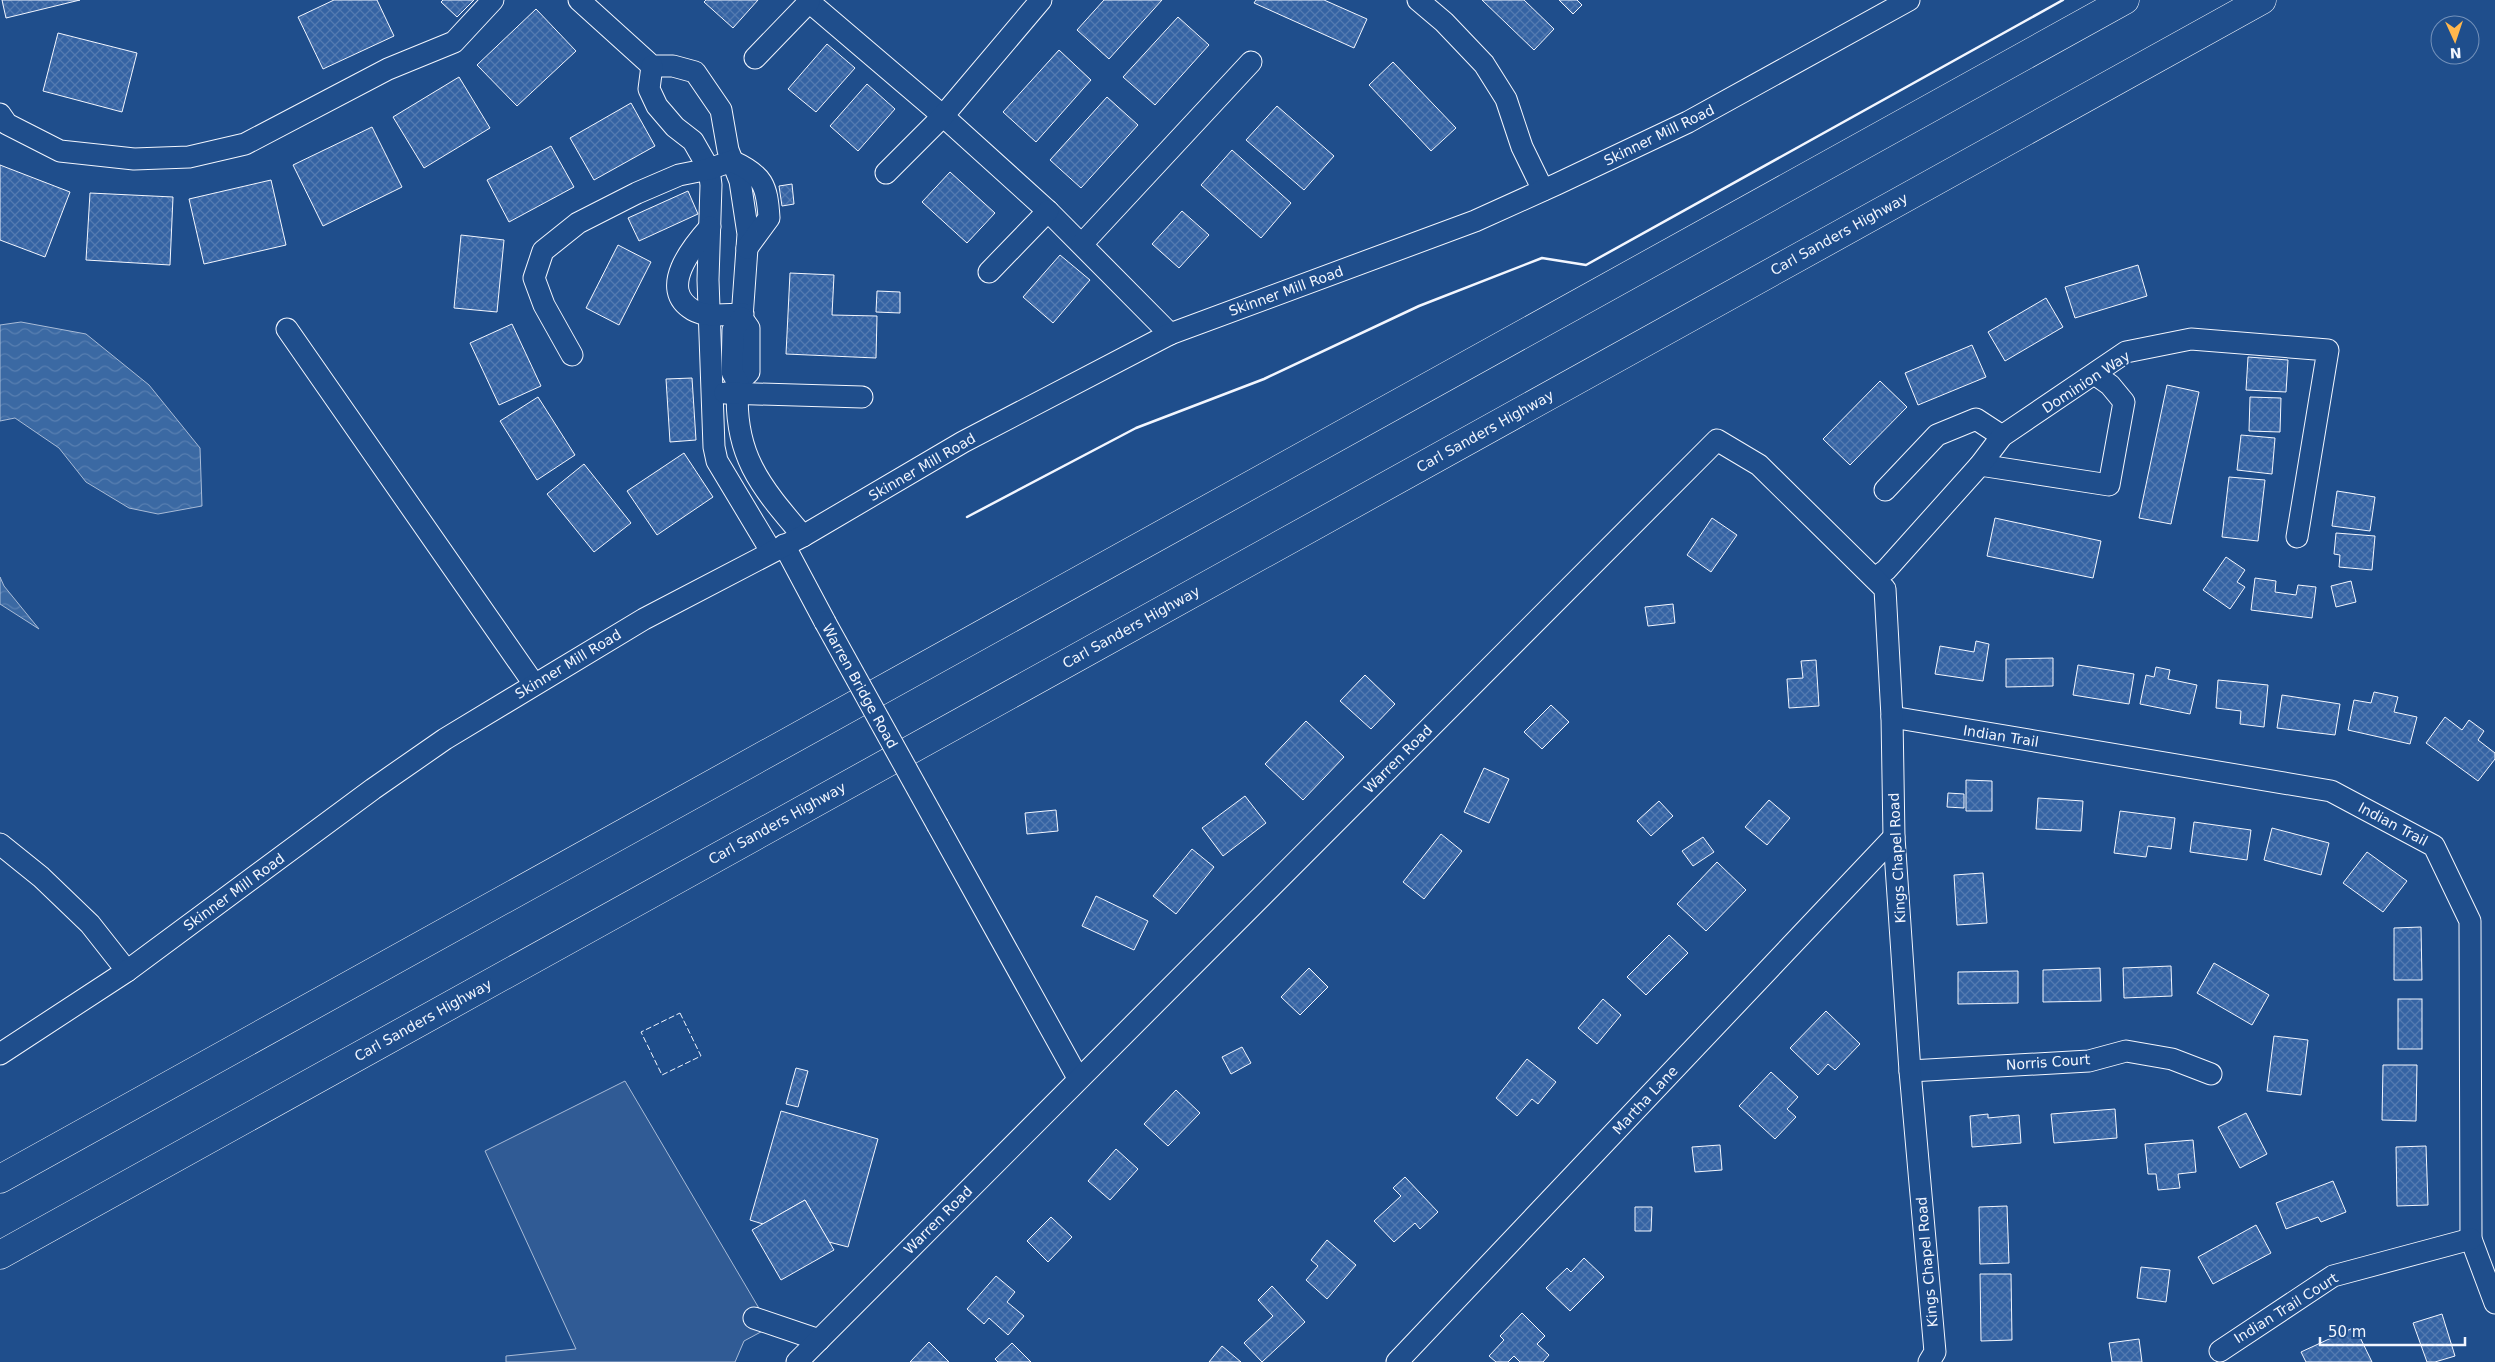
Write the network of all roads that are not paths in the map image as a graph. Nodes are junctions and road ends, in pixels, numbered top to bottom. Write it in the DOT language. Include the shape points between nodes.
graph roads {
  1 [pos="494,0"];
  2 [pos="579,0"];
  3 [pos="1041,0"];
  4 [pos="1418,0"];
  5 [pos="1909,0"];
  6 [pos="2124,0"];
  7 [pos="2262,0"];
  8 [pos="808,1"];
  9 [pos="1876,8"];
  10 [pos="755,58"];
  11 [pos="1251,62"];
  12 [pos="652,66"];
  13 [pos="0,114"];
  14 [pos="942,116"];
  15 [pos="732,161"];
  16 [pos="709,169"];
  17 [pos="886,173"];
  18 [pos="1542,190"];
  19 [pos="1048,211"];
  20 [pos="710,228"];
  21 [pos="1082,244"];
  22 [pos="988,272"];
  23 [pos="709,314"];
  24 [pos="742,316"];
  25 [pos="287,329"];
  26 [pos="1170,334"];
  27 [pos="572,355"];
  28 [pos="2096,375"];
  29 [pos="738,388"];
  30 [pos="711,392"];
  31 [pos="862,397"];
  32 [pos="2002,436"];
  33 [pos="1717,440"];
  34 [pos="1980,465"];
  35 [pos="1885,490"];
  36 [pos="803,536"];
  37 [pos="2297,537"];
  38 [pos="778,548"];
  39 [pos="1875,578"];
  40 [pos="534,684"];
  41 [pos="1892,718"];
  42 [pos="1894,837"];
  43 [pos="0,844"];
  44 [pos="127,970"];
  45 [pos="0,1054"];
  46 [pos="1910,1071"];
  47 [pos="2211,1074"];
  48 [pos="1078,1078"];
  49 [pos="0,1178"];
  50 [pos="2471,1239"];
  51 [pos="0,1255"];
  52 [pos="2495,1303"];
  53 [pos="754,1318"];
  54 [pos="819,1340"];
  55 [pos="2220,1351"];
  56 [pos="1932,1357"];
  57 [pos="797,1362"];
  58 [pos="1397,1362"];
  1 -- 13 [label="street" via="454,42 388,70 236,147 180,158 134,159 60,151 7,124"];
  2 -- 12 [label="street"];
  3 -- 14 [label="street"];
  4 -- 18 [label="street" via="1484,64 1506,99 1522,147"];
  5 -- 9 [label="street, Skinner Mill Road"];
  6 -- 49 [label="highway"];
  7 -- 51 [label="highway, Carl Sanders Highway"];
  8 -- 10 [label="street"];
  8 -- 14 [label="street"];
  9 -- 18 [label="street, Skinner Mill Road" via="1688,122"];
  11 -- 21 [label="street"];
  12 -- 15 [label="street" via="674,66 695,72 721,110"];
  12 -- 16 [label="street" via="649,89 657,106 674,127 693,141"];
  14 -- 17 [label="street"];
  14 -- 19 [label="street"];
  15 -- 16 [label="street"];
  15 -- 24 [label="street" via="740,181 748,234"];
  16 -- 20 [label="street, Warren Bridge Road"];
  16 -- 27 [label="street" via="679,175 637,193 578,223 544,251 534,278 544,305"];
  18 -- 26 [label="street, Skinner Mill Road" via="1475,221"];
  19 -- 21 [label="street"];
  19 -- 22 [label="street"];
  20 -- 23 [label="street, Warren Bridge Road"];
  20 -- 23 [label="street" via="693,246 682,264 678,279 685,303 693,310"];
  21 -- 26 [label="street"];
  23 -- 24 [label="street"];
  23 -- 30 [label="street, Warren Bridge Road"];
  24 -- 29 [label="street" via="749,328 749,372"];
  25 -- 40 [label="street"];
  26 -- 36 [label="street, Skinner Mill Road" via="963,442"];
  28 -- 32 [label="street, Dominion Way"];
  28 -- 34 [label="street" via="2110,385 2124,402 2109,485"];
  28 -- 37 [label="street, Dominion Way" via="2126,352 2191,339 2328,350"];
  29 -- 30 [label="street"];
  29 -- 31 [label="street"];
  29 -- 36 [label="street" via="739,433 743,449 770,497"];
  30 -- 38 [label="street, Warren Bridge Road" via="717,461"];
  32 -- 34 [label="street, Dominion Way"];
  32 -- 35 [label="street" via="1976,418 1937,435"];
  33 -- 39 [label="street, Kings Chapel Road" via="1759,465"];
  33 -- 48 [label="street, Warren Road"];
  34 -- 39 [label="street, Dominion Way" via="1886,570"];
  36 -- 38 [label="street, Skinner Mill Road"];
  38 -- 40 [label="street, Skinner Mill Road" via="644,619"];
  38 -- 48 [label="street, Warren Bridge Road, bridge" via="825,622"];
  39 -- 41 [label="street, Kings Chapel Road" via="1885,589"];
  40 -- 44 [label="street, Skinner Mill Road" via="445,739 373,789"];
  41 -- 42 [label="street, Kings Chapel Road"];
  41 -- 50 [label="street, Indian Trail" via="2331,791 2434,846 2470,921"];
  42 -- 46 [label="street, Kings Chapel Road"];
  42 -- 58 [label="street, Martha Lane"];
  43 -- 44 [label="street" via="42,877 90,924"];
  44 -- 45 [label="street, Skinner Mill Road"];
  46 -- 47 [label="street, Norris Court" via="2089,1061 2126,1051 2172,1059"];
  46 -- 56 [label="street, Kings Chapel Road"];
  48 -- 54 [label="street, Warren Road"];
  50 -- 52 [label="street, Indian Trail"];
  50 -- 55 [label="street, Indian Trail Court" via="2333,1276"];
  53 -- 54 [label="street"];
  54 -- 57 [label="street, Warren Road"];
}
